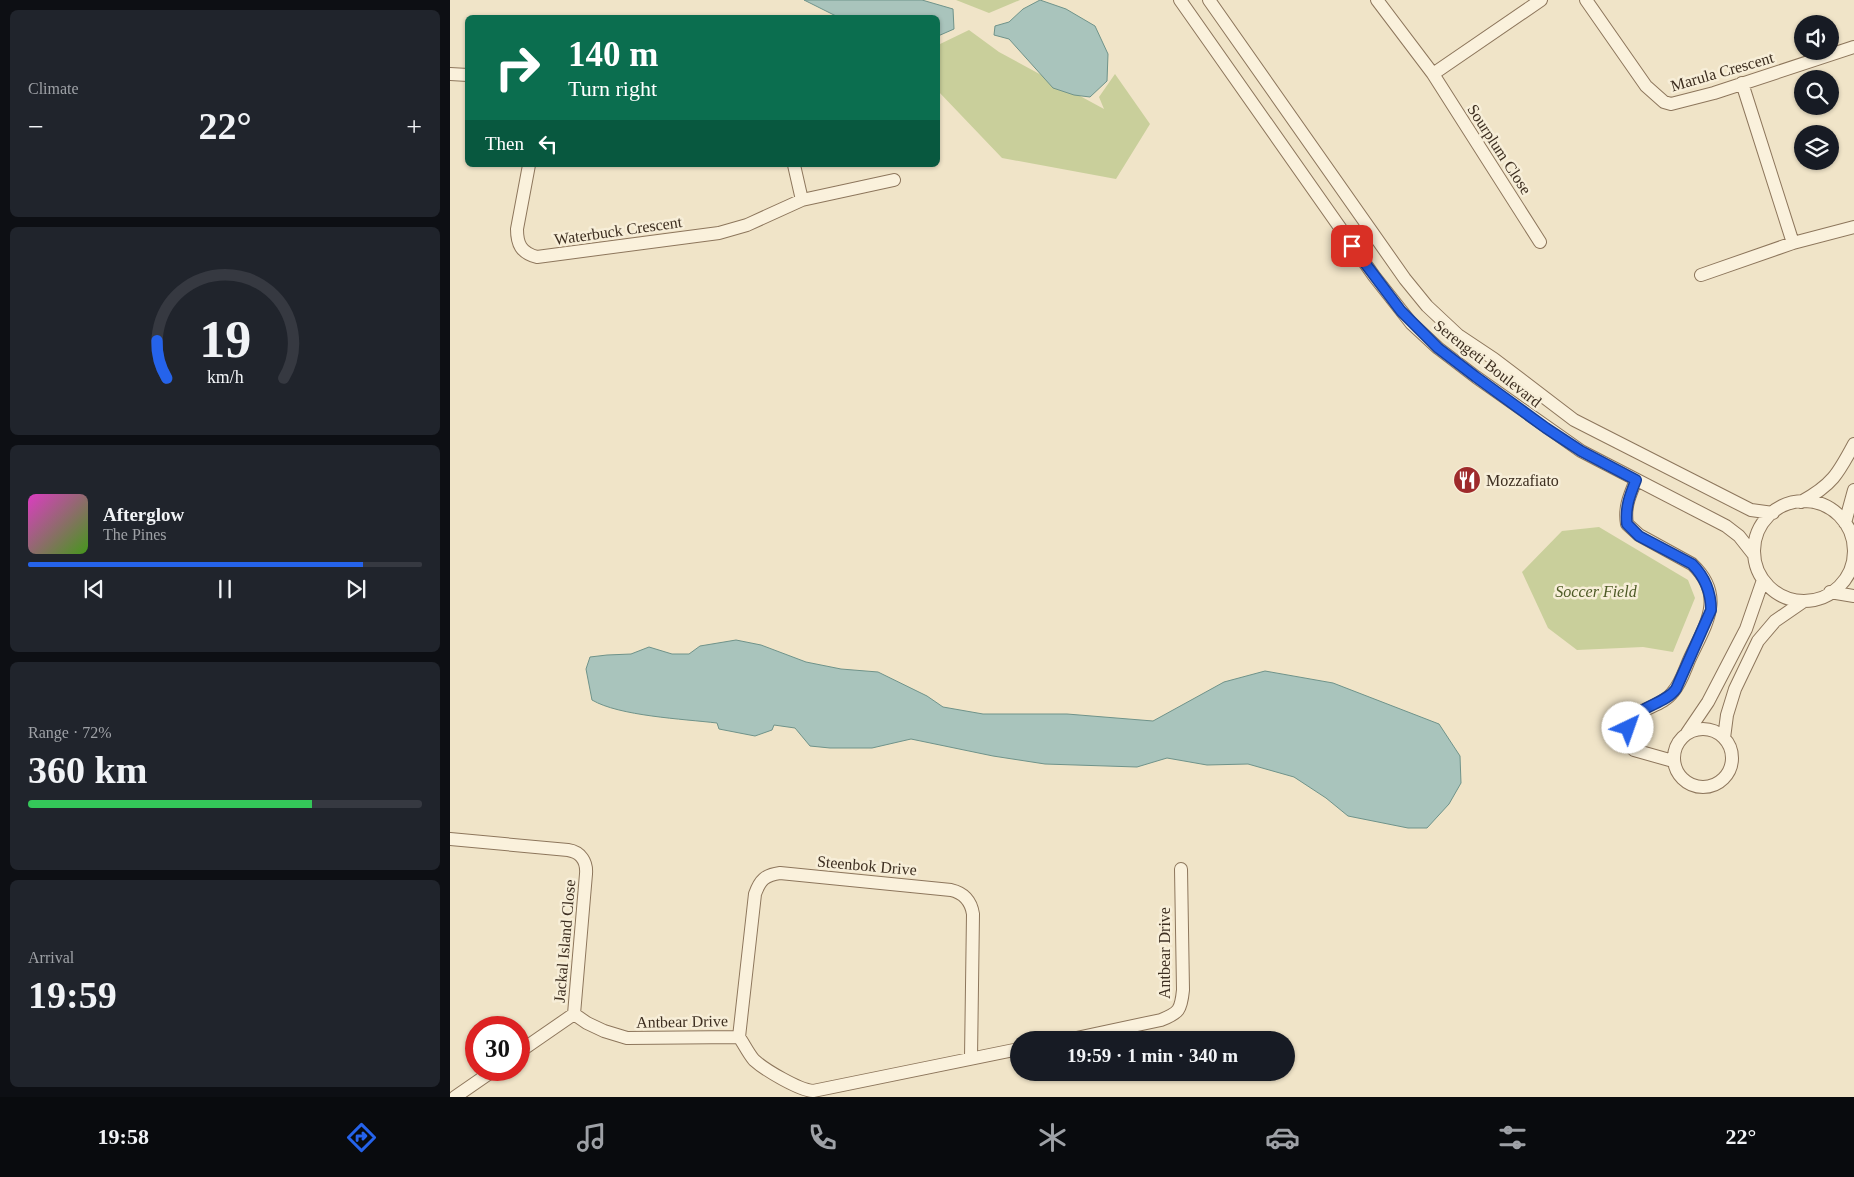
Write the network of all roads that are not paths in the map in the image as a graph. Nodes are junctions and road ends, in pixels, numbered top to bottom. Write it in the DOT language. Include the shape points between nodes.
graph roads {
  1 [pos="1180,0"];
  2 [pos="1209,0"];
  3 [pos="1377,0"];
  4 [pos="1540,0"];
  5 [pos="1586,0"];
  6 [pos="1854,47"];
  7 [pos="450,74"];
  8 [pos="1433,74"];
  9 [pos="465,75"];
  10 [pos="1742,83"];
  11 [pos="530,167"];
  12 [pos="794,167"];
  13 [pos="894,180"];
  14 [pos="802,200"];
  15 [pos="1854,227"];
  16 [pos="1540,242"];
  17 [pos="1793,243"];
  18 [pos="1701,275"];
  19 [pos="1854,444"];
  20 [pos="1636,480"];
  21 [pos="1854,490"];
  22 [pos="1802,502"];
  23 [pos="1773,513"];
  24 [pos="1845,523"];
  25 [pos="1854,550"];
  26 [pos="1754,555"];
  27 [pos="1763,580"];
  28 [pos="1830,592"];
  29 [pos="1854,596"];
  30 [pos="1804,601"];
  31 [pos="1687,733"];
  32 [pos="1724,738"];
  33 [pos="1673,761"];
  34 [pos="450,840"];
  35 [pos="1180,869"];
  36 [pos="574,1014"];
  37 [pos="1111,1031"];
  38 [pos="739,1036"];
  39 [pos="530,1044"];
  40 [pos="1010,1051"];
  41 [pos="971,1058"];
  42 [pos="478,1081"];
  43 [pos="455,1097"];
  1 -- 20 [label="street, Serengeti Boulevard" via="1374,276 1412,323 1438,348 1546,428"];
  2 -- 23 [label="street, Serengeti Boulevard" via="1405,280 1458,335 1574,420 1751,510"];
  3 -- 8 [label="street, Sourplum Close"];
  4 -- 8 [label="street"];
  5 -- 10 [label="street, Marula Crescent" via="1646,86 1664,102 1682,102"];
  6 -- 10 [label="street, Marula Crescent"];
  7 -- 9 [label="street"];
  8 -- 16 [label="street, Sourplum Close"];
  10 -- 17 [label="street"];
  11 -- 14 [label="street, Waterbuck Crescent" via="517,237 521,249 537,257 719,232 747,225"];
  12 -- 14 [label="street"];
  13 -- 14 [label="street, Waterbuck Crescent"];
  15 -- 17 [label="street"];
  17 -- 18 [label="street"];
  19 -- 22 [label="street" via="1832,481"];
  20 -- 26 [label="street, Serengeti Boulevard" via="1726,526"];
  20 -- 33 [label="street" via="1628,499 1627,524 1639,536 1692,564 1706,584 1711,600 1711,610 1672,694 1633,717 1629,723 1628,737 1634,750"];
  21 -- 24 [label="street"];
  22 -- 23 [label="street" via="1780,507"];
  22 -- 24 [label="street" via="1829,508"];
  23 -- 26 [label="street" via="1757,532"];
  24 -- 25 [label="street"];
  25 -- 28 [label="street" via="1852,565 1845,579"];
  26 -- 27 [label="street"];
  27 -- 30 [label="street" via="1774,591"];
  27 -- 31 [label="street" via="1746,629 1708,702"];
  28 -- 29 [label="street"];
  28 -- 30 [label="street"];
  30 -- 32 [label="street" via="1775,621 1758,641 1729,707"];
  31 -- 32 [label="street" via="1704,728"];
  31 -- 33 [label="street" via="1678,742"];
  32 -- 33 [label="street" via="1732,760 1725,777 1718,782 1709,786 1691,785 1682,779"];
  34 -- 36 [label="street, Jackal Island Close" via="568,850 582,857 586,874"];
  35 -- 37 [label="street, Antbear Drive" via="1182,1003 1171,1016"];
  36 -- 38 [label="street, Antbear Drive" via="587,1024 627,1038"];
  36 -- 39 [label="street"];
  38 -- 41 [label="street, Antbear Drive" via="755,1060 806,1091"];
  38 -- 41 [label="street, Steenbok Drive" via="755,894 762,879 770,874 790,874 951,890 964,895 973,914"];
  40 -- 41 [label="street, Antbear Drive"];
  42 -- 43 [label="street"];
}
